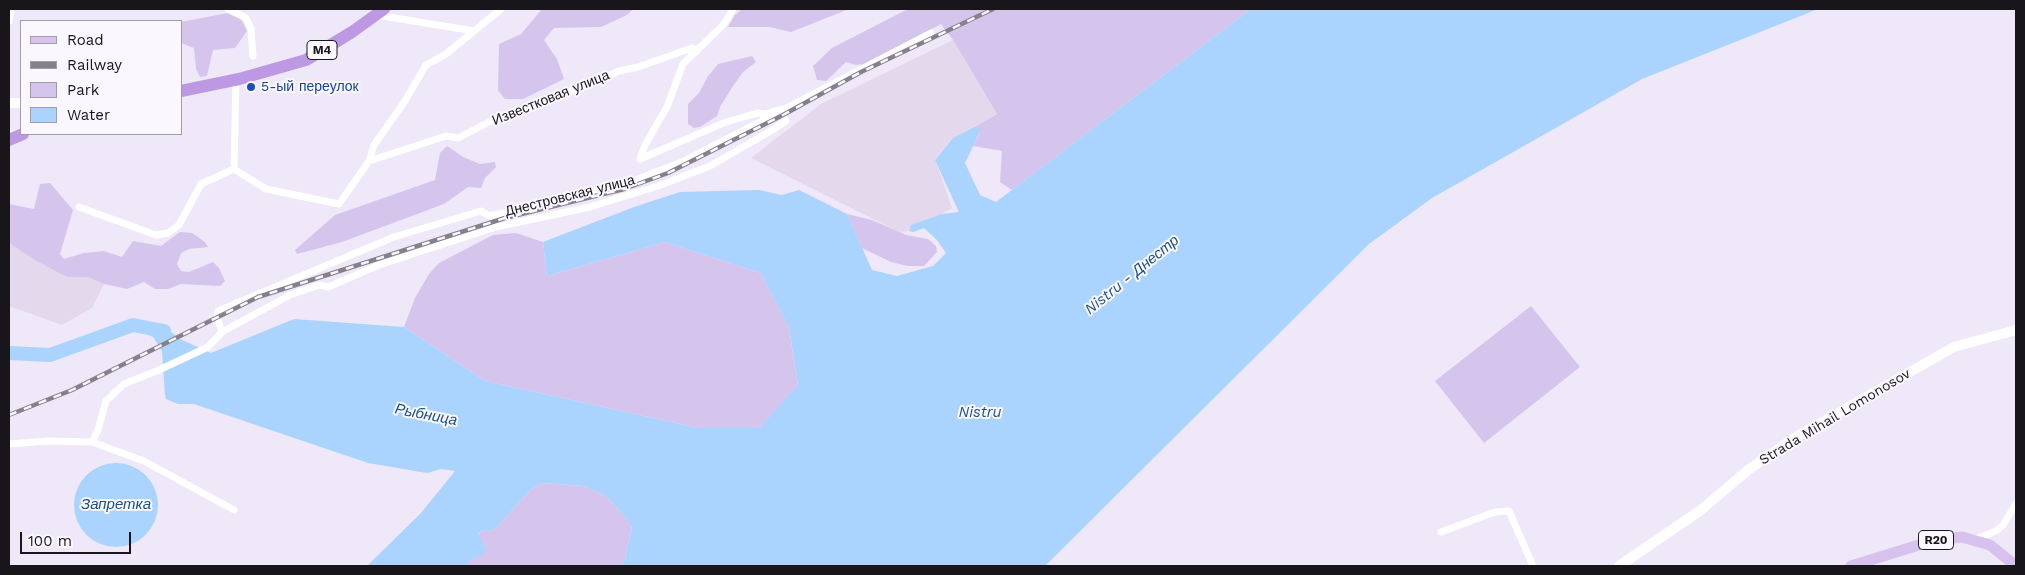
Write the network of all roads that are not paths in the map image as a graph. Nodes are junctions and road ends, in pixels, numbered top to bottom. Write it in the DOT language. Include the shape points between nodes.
graph roads {
  1 [pos="11,9"];
  2 [pos="228,9"];
  3 [pos="501,9"];
  4 [pos="733,9"];
  5 [pos="379,12"];
  6 [pos="9,21"];
  7 [pos="474,32"];
  8 [pos="931,33"];
  9 [pos="697,51"];
  10 [pos="252,56"];
  11 [pos="236,80"];
  12 [pos="182,91"];
  13 [pos="781,110"];
  14 [pos="21,135"];
  15 [pos="9,140"];
  16 [pos="369,161"];
  17 [pos="234,169"];
  18 [pos="79,207"];
  19 [pos="2016,330"];
  20 [pos="222,332"];
  21 [pos="92,442"];
  22 [pos="9,444"];
  23 [pos="2016,504"];
  24 [pos="234,510"];
  25 [pos="1441,532"];
  26 [pos="1976,539"];
  27 [pos="1533,566"];
  28 [pos="1619,566"];
  29 [pos="1851,566"];
  30 [pos="2016,566"];
  1 -- 6 [label="street"];
  2 -- 10 [label="street" via="246,18 251,29"];
  3 -- 7 [label="street"];
  4 -- 9 [label="street" via="724,24"];
  5 -- 7 [label="street"];
  5 -- 11 [label="highway, M4" via="306,60"];
  7 -- 16 [label="street" via="426,65 374,145"];
  8 -- 13 [label="street, Днестровская улица"];
  9 -- 13 [label="street" via="683,64 667,107 644,145 640,159 726,122"];
  9 -- 16 [label="street, Известковая улица" via="692,48 619,71 497,118 458,138 446,136"];
  11 -- 12 [label="highway, M4"];
  11 -- 17 [label="street"];
  13 -- 20 [label="street" via="786,121 710,166 590,207 496,227 379,265 328,287 319,285 290,294"];
  13 -- 20 [label="street, Днестровская улица" via="714,146 635,180 489,216 481,211 394,236 218,311"];
  14 -- 15 [label="highway"];
  16 -- 17 [label="street" via="339,204 266,189"];
  17 -- 18 [label="street" via="201,184 179,225 168,233 156,235"];
  19 -- 28 [label="main road, Strada Mihail Lomonosov" via="1954,347 1794,438 1701,510"];
  20 -- 21 [label="street" via="208,347 124,384 112,393 106,401"];
  21 -- 22 [label="street"];
  21 -- 24 [label="street" via="144,461"];
  23 -- 26 [label="street" via="1996,531"];
  25 -- 27 [label="street" via="1495,512 1509,511"];
  26 -- 29 [label="main road, R20" via="1962,536 1935,540"];
  26 -- 30 [label="main road, R20" via="2000,551"];
}
